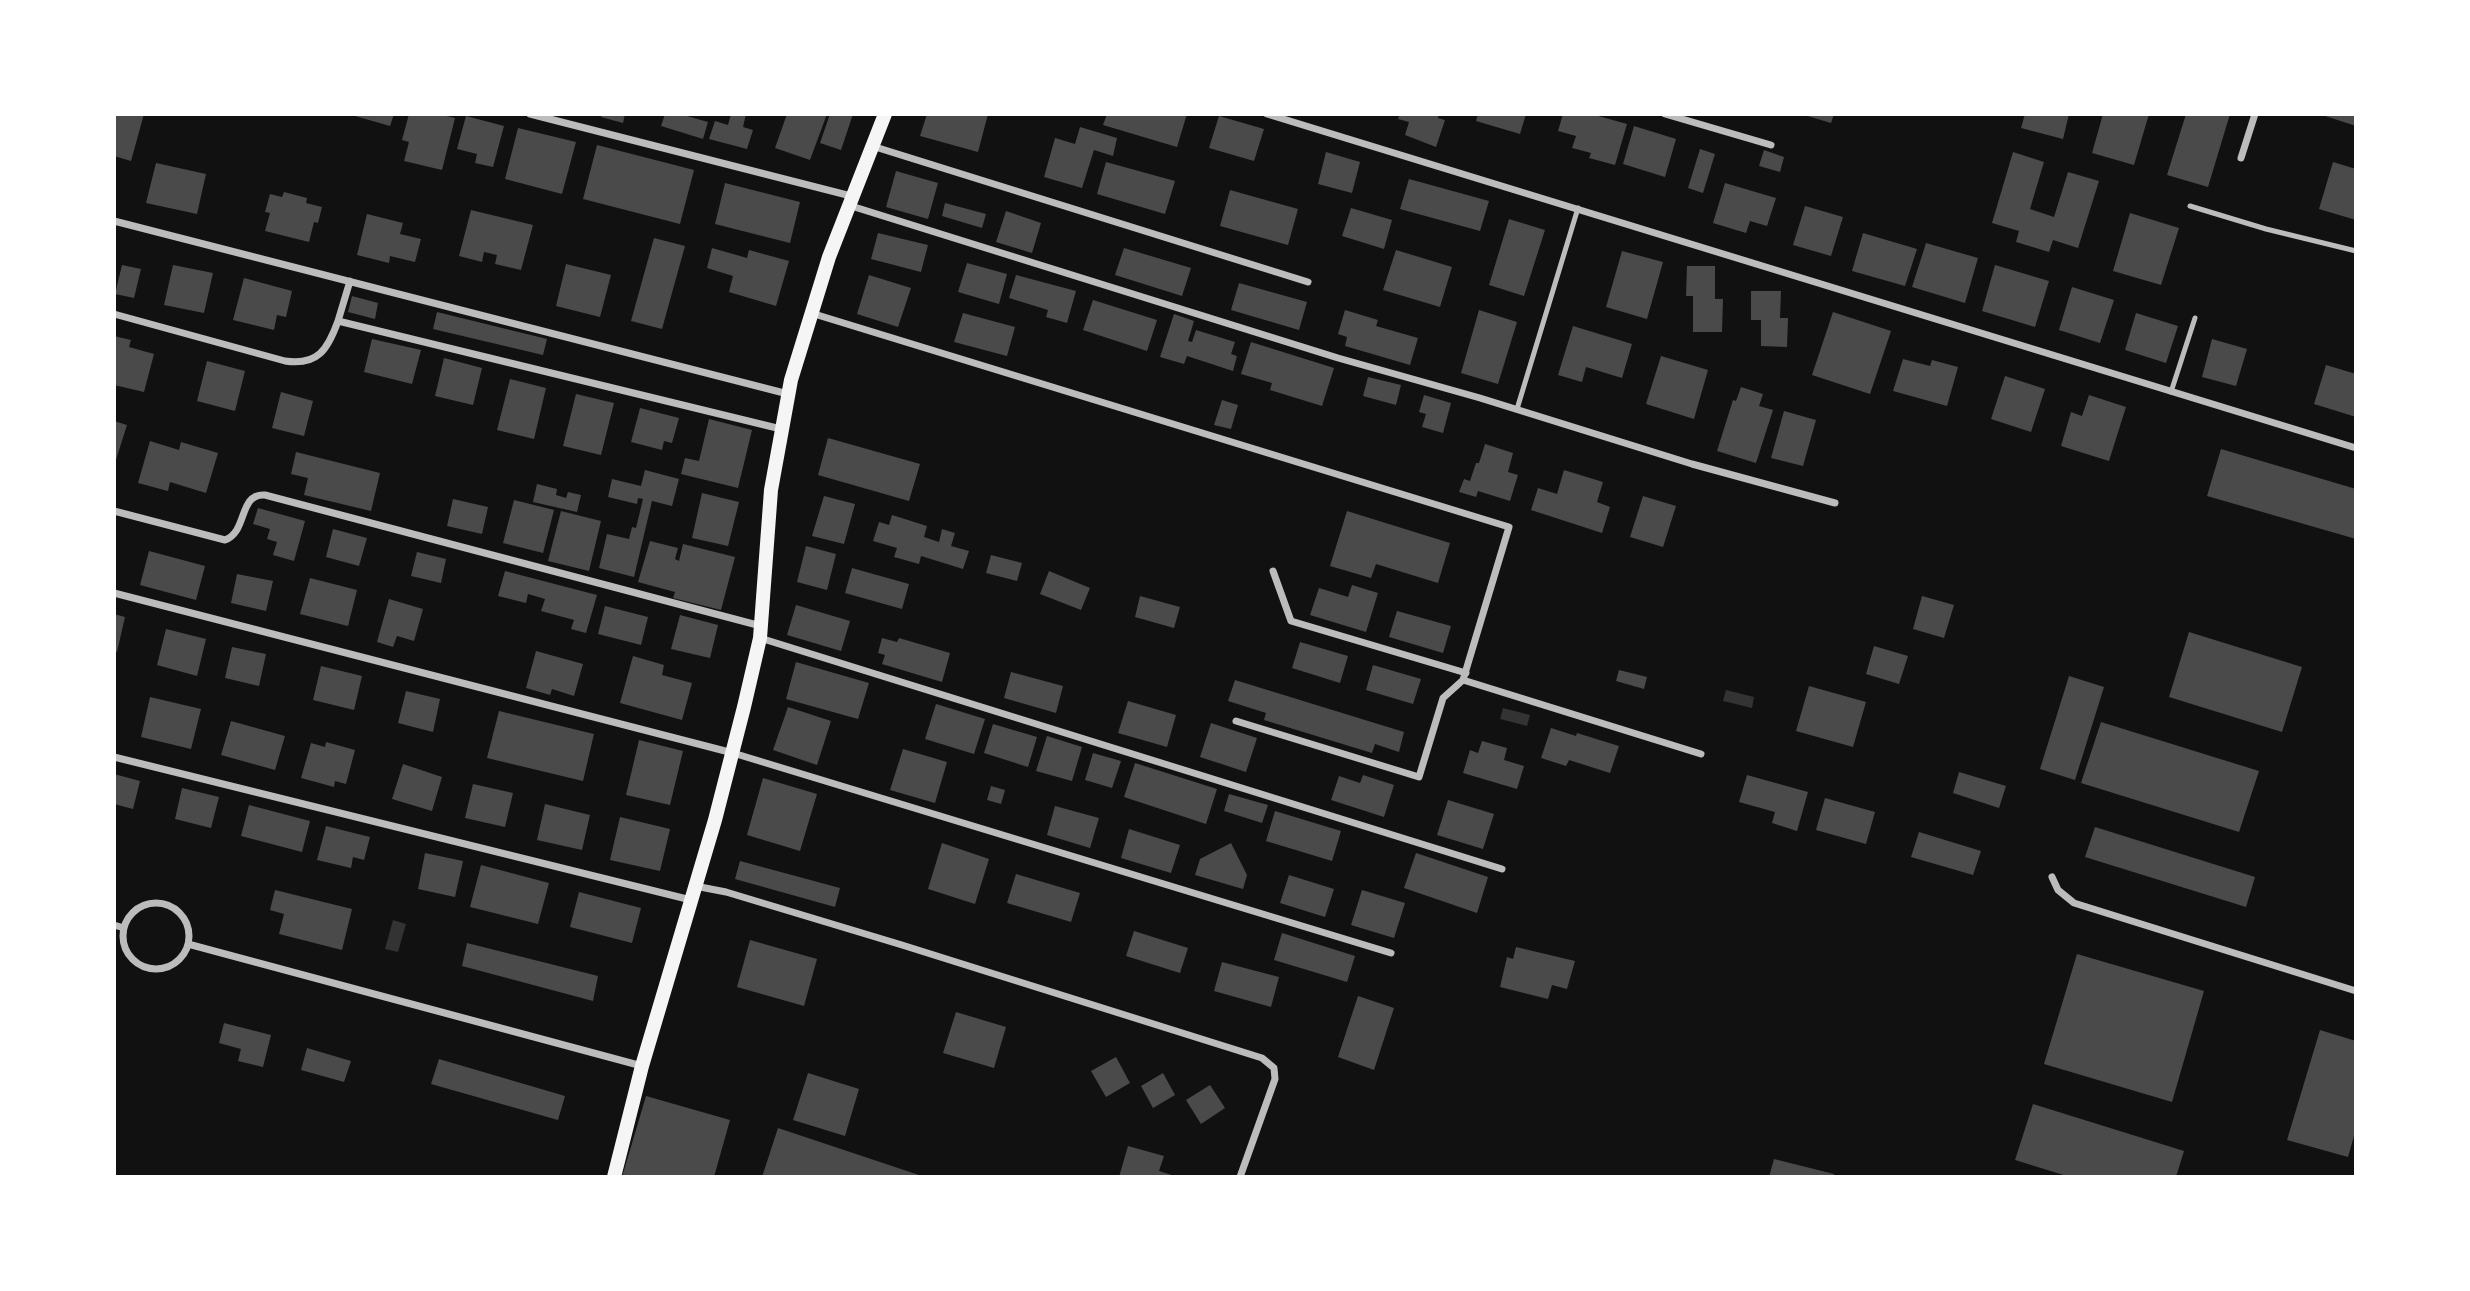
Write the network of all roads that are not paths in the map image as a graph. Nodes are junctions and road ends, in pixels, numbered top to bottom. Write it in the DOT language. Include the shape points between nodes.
graph roads {
  1 [pos="530,114"];
  2 [pos="885,114"];
  3 [pos="1267,114"];
  4 [pos="1665,114"];
  5 [pos="2255,114"];
  6 [pos="1771,145"];
  7 [pos="872,146"];
  8 [pos="2241,158"];
  9 [pos="849,201"];
  10 [pos="2190,206"];
  11 [pos="1578,208"];
  12 [pos="114,221"];
  13 [pos="2356,251"];
  14 [pos="350,281"];
  15 [pos="1308,282"];
  16 [pos="811,313"];
  17 [pos="114,314"];
  18 [pos="2194,318"];
  19 [pos="338,321"];
  20 [pos="2171,392"];
  21 [pos="788,394"];
  22 [pos="1517,410"];
  23 [pos="781,429"];
  24 [pos="2356,448"];
  25 [pos="1835,503"];
  26 [pos="114,511"];
  27 [pos="1273,571"];
  28 [pos="114,593"];
  29 [pos="761,632"];
  30 [pos="1464,677"];
  31 [pos="1236,721"];
  32 [pos="733,753"];
  33 [pos="1701,754"];
  34 [pos="114,757"];
  35 [pos="1502,869"];
  36 [pos="2052,877"];
  37 [pos="695,886"];
  38 [pos="691,900"];
  39 [pos="114,925"];
  40 [pos="124,928"];
  41 [pos="188,944"];
  42 [pos="1391,953"];
  43 [pos="2356,991"];
  44 [pos="642,1066"];
  45 [pos="614,1177"];
  46 [pos="1240,1177"];
  1 -- 9 [label="street"];
  2 -- 7 [label="main road"];
  3 -- 11 [label="street"];
  4 -- 6 [label="street"];
  5 -- 8 [label="street"];
  7 -- 9 [label="main road"];
  7 -- 15 [label="street"];
  9 -- 16 [label="main road"];
  9 -- 22 [label="street" via="1338,358"];
  10 -- 13 [label="lane"];
  11 -- 20 [label="street"];
  11 -- 22 [label="lane"];
  12 -- 14 [label="street"];
  14 -- 19 [label="street"];
  14 -- 21 [label="street"];
  16 -- 21 [label="main road"];
  16 -- 30 [label="street" via="1509,527"];
  17 -- 19 [label="street" via="298,363 320,354"];
  18 -- 20 [label="lane"];
  19 -- 23 [label="street"];
  20 -- 24 [label="street"];
  21 -- 23 [label="main road"];
  22 -- 25 [label="street"];
  23 -- 29 [label="main road" via="771,490"];
  26 -- 29 [label="street" via="225,540 238,531 248,501 265,495"];
  27 -- 30 [label="street" via="1291,621"];
  28 -- 32 [label="street"];
  29 -- 32 [label="main road"];
  29 -- 35 [label="street"];
  30 -- 31 [label="street" via="1443,698 1419,777"];
  30 -- 33 [label="street"];
  32 -- 37 [label="main road"];
  32 -- 42 [label="street"];
  34 -- 38 [label="street"];
  36 -- 43 [label="street" via="2058,890 2074,902"];
  37 -- 38 [label="main road"];
  37 -- 46 [label="street" via="902,945 1262,1058 1274,1068 1275,1079"];
  38 -- 44 [label="main road"];
  39 -- 40 [label="street"];
  40 -- 41 [label="street" via="137,910 147,905 169,906 186,922"];
  40 -- 41 [label="street" via="125,948 138,964 148,968 177,962"];
  41 -- 44 [label="street"];
  44 -- 45 [label="main road"];
}
